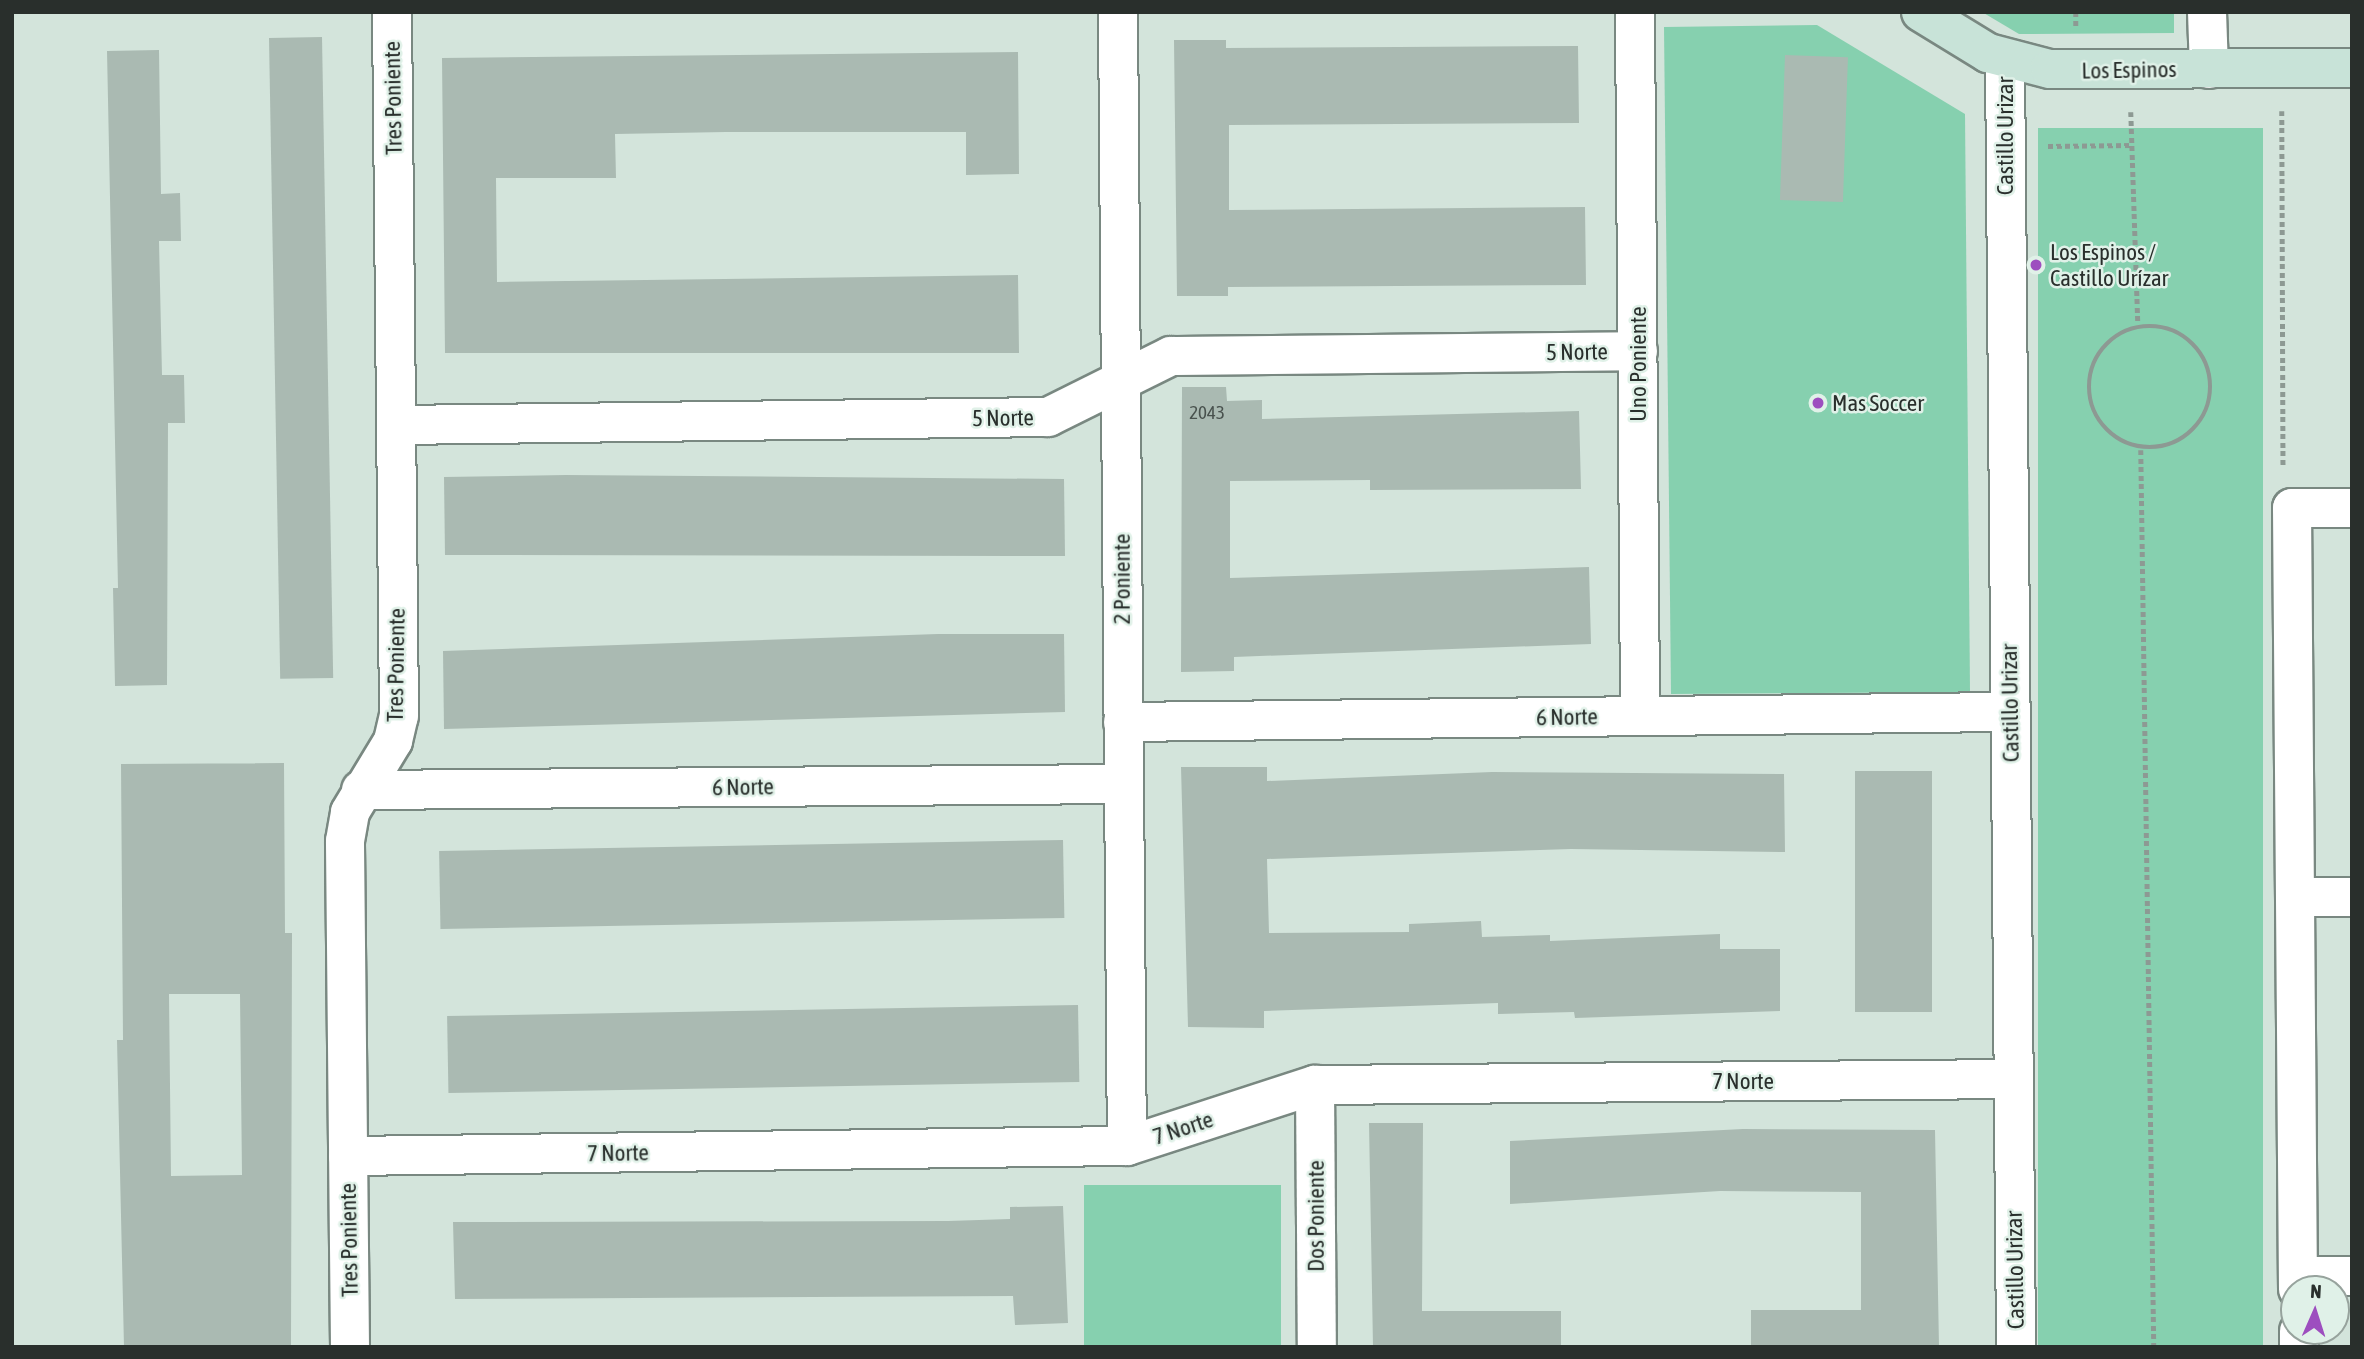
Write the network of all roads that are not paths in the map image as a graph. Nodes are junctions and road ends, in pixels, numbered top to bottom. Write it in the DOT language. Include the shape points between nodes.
graph roads {
  1 [pos="392,12"];
  2 [pos="1118,12"];
  3 [pos="1635,12"];
  4 [pos="1921,12"];
  5 [pos="2207,12"];
  6 [pos="2005,59"];
  7 [pos="2352,68"];
  8 [pos="2209,69"];
  9 [pos="1638,351"];
  10 [pos="1121,382"];
  11 [pos="396,425"];
  12 [pos="2352,508"];
  13 [pos="2010,712"];
  14 [pos="1640,716"];
  15 [pos="1123,722"];
  16 [pos="1124,784"];
  17 [pos="361,790"];
  18 [pos="2295,897"];
  19 [pos="2352,897"];
  20 [pos="2013,1079"];
  21 [pos="1315,1085"];
  22 [pos="1127,1146"];
  23 [pos="348,1156"];
  24 [pos="2298,1275"];
  25 [pos="350,1347"];
  26 [pos="1317,1347"];
  27 [pos="2016,1347"];
  1 -- 11 [label="street, Tres Poniente"];
  2 -- 10 [label="street, 2 Poniente"];
  3 -- 9 [label="street, Uno Poniente"];
  4 -- 6 [label="street, Los Espinos"];
  5 -- 8 [label="street"];
  6 -- 8 [label="street, Los Espinos" via="2050,69"];
  6 -- 13 [label="street, Castillo Urizar"];
  7 -- 8 [label="street, Los Espinos"];
  9 -- 10 [label="street, 5 Norte" via="1171,356"];
  9 -- 14 [label="street, Uno Poniente"];
  10 -- 11 [label="street, 5 Norte" via="1048,417"];
  10 -- 15 [label="street, 2 Poniente"];
  11 -- 17 [label="street, Tres Poniente" via="399,716 393,741"];
  12 -- 18 [label="street" via="2292,508"];
  13 -- 14 [label="street, 6 Norte"];
  13 -- 20 [label="street, Castillo Urizar"];
  14 -- 15 [label="street, 6 Norte"];
  15 -- 16 [label="street, 2 Poniente"];
  16 -- 17 [label="street, 6 Norte"];
  16 -- 22 [label="street, 2 Poniente"];
  17 -- 23 [label="street, Tres Poniente" via="345,841"];
  18 -- 19 [label="street"];
  18 -- 24 [label="street"];
  20 -- 21 [label="street, 7 Norte"];
  20 -- 27 [label="street, Castillo Urizar"];
  21 -- 22 [label="street, 7 Norte"];
  21 -- 26 [label="street, Dos Poniente"];
  22 -- 23 [label="street, 7 Norte"];
  23 -- 25 [label="street, Tres Poniente"];
}
